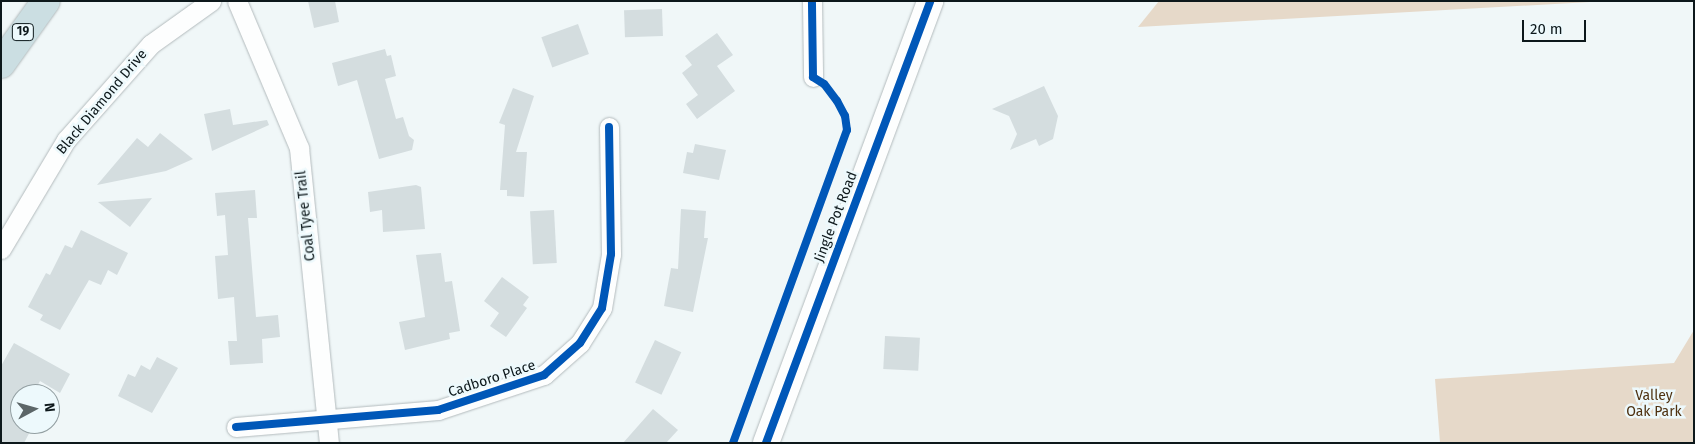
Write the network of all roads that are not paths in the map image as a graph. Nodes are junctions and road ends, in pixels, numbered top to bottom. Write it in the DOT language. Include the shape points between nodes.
graph roads {
  1 [pos="46,1"];
  2 [pos="211,1"];
  3 [pos="236,1"];
  4 [pos="812,1"];
  5 [pos="930,1"];
  6 [pos="1,64"];
  7 [pos="812,77"];
  8 [pos="609,127"];
  9 [pos="1,249"];
  10 [pos="327,418"];
  11 [pos="236,427"];
  12 [pos="329,443"];
  13 [pos="766,443"];
  1 -- 6 [label="highway, 19"];
  2 -- 9 [label="street, Black Diamond Drive" via="151,44 66,140"];
  3 -- 10 [label="street, Coal Tyee Trail" via="299,148"];
  4 -- 7 [label="street"];
  5 -- 13 [label="main road, Jingle Pot Road"];
  8 -- 10 [label="street, Cadboro Place" via="611,254 602,308 580,344 544,375 438,410"];
  10 -- 11 [label="street, Cadboro Place"];
  10 -- 12 [label="street, Coal Tyee Trail"];
}
